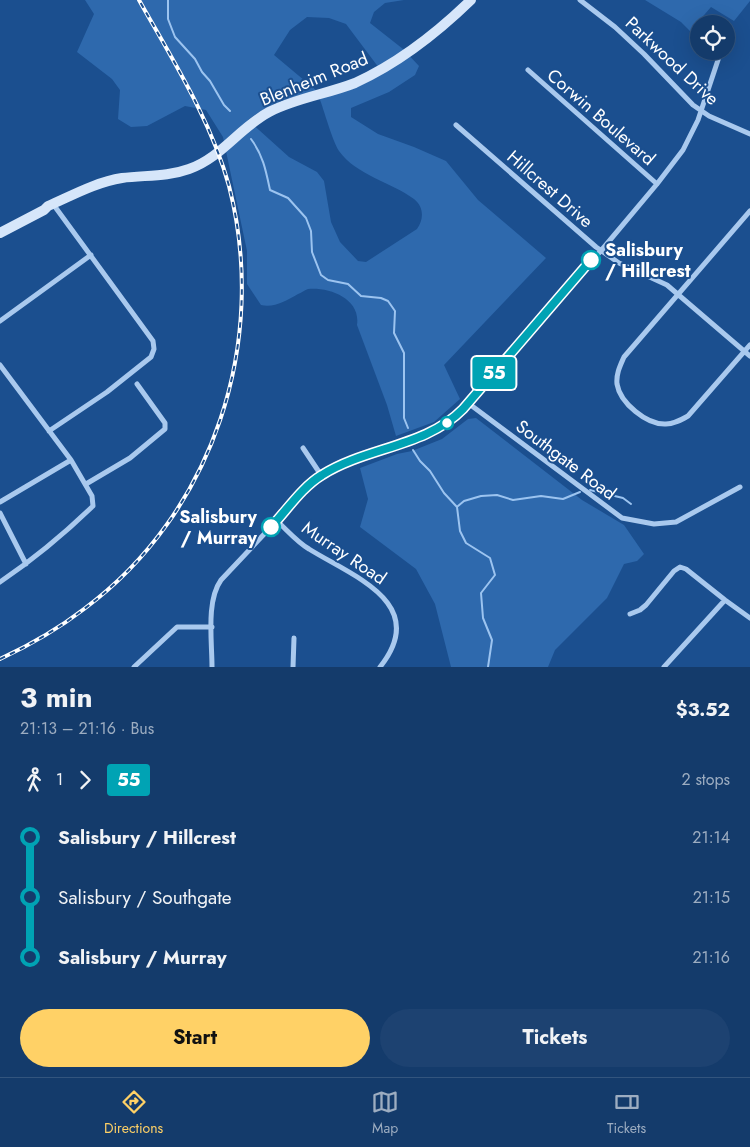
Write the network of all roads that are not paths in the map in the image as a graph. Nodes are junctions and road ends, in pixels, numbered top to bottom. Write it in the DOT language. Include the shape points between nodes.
graph roads {
  1 [pos="472,0"];
  2 [pos="580,0"];
  3 [pos="718,60"];
  4 [pos="528,70"];
  5 [pos="701,110"];
  6 [pos="456,125"];
  7 [pos="750,134"];
  8 [pos="657,184"];
  9 [pos="50,205"];
  10 [pos="750,211"];
  11 [pos="0,226"];
  12 [pos="0,233"];
  13 [pos="600,250"];
  14 [pos="91,255"];
  15 [pos="679,294"];
  16 [pos="0,322"];
  17 [pos="750,345"];
  18 [pos="745,352"];
  19 [pos="750,356"];
  20 [pos="0,365"];
  21 [pos="137,384"];
  22 [pos="468,403"];
  23 [pos="49,430"];
  24 [pos="303,448"];
  25 [pos="71,460"];
  26 [pos="321,475"];
  27 [pos="86,484"];
  28 [pos="740,487"];
  29 [pos="0,502"];
  30 [pos="0,513"];
  31 [pos="277,521"];
  32 [pos="26,564"];
  33 [pos="0,582"];
  34 [pos="725,600"];
  35 [pos="630,614"];
  36 [pos="749,616"];
  37 [pos="212,627"];
  38 [pos="294,638"];
  39 [pos="666,666"];
  40 [pos="134,667"];
  41 [pos="212,667"];
  42 [pos="293,667"];
  43 [pos="380,667"];
  1 -- 9 [label="main road, Blenheim Road" via="401,58 354,83 268,113 203,163 178,173 107,182"];
  2 -- 5 [label="street, Parkwood Drive" via="615,27"];
  3 -- 5 [label="street"];
  4 -- 8 [label="street, Corwin Boulevard"];
  5 -- 7 [label="street, Parkwood Drive"];
  5 -- 8 [label="street" via="683,150"];
  6 -- 13 [label="street, Hillcrest Drive"];
  8 -- 13 [label="street"];
  9 -- 11 [label="main road, Blenheim Road" via="25,212"];
  9 -- 12 [label="main road, Blenheim Road"];
  9 -- 14 [label="street"];
  10 -- 15 [label="street"];
  13 -- 15 [label="street, Hillcrest Drive"];
  13 -- 22 [label="street"];
  14 -- 16 [label="street"];
  14 -- 23 [label="street" via="153,341 154,349 151,357 108,392"];
  15 -- 18 [label="street, Hillcrest Drive"];
  15 -- 18 [label="street" via="624,357 618,369 617,385 625,401 635,411 659,424 688,416"];
  17 -- 18 [label="street"];
  18 -- 19 [label="street, Hillcrest Drive"];
  20 -- 23 [label="street"];
  21 -- 27 [label="street" via="165,423 165,429 130,458"];
  22 -- 26 [label="street" via="452,419 434,430"];
  22 -- 28 [label="street, Southgate Road" via="622,518 654,524 676,522"];
  23 -- 25 [label="street"];
  24 -- 26 [label="street"];
  25 -- 27 [label="street"];
  25 -- 29 [label="street"];
  26 -- 31 [label="street"];
  27 -- 32 [label="street" via="93,506"];
  30 -- 32 [label="street"];
  31 -- 37 [label="street" via="218,585 212,605"];
  31 -- 43 [label="street, Murray Road" via="306,548 371,585 386,599 394,615 396,632 391,650"];
  32 -- 33 [label="street"];
  34 -- 35 [label="street" via="680,567 646,605"];
  34 -- 36 [label="street"];
  34 -- 39 [label="street"];
  37 -- 40 [label="street" via="177,627"];
  37 -- 41 [label="street"];
  38 -- 42 [label="street"];
}
